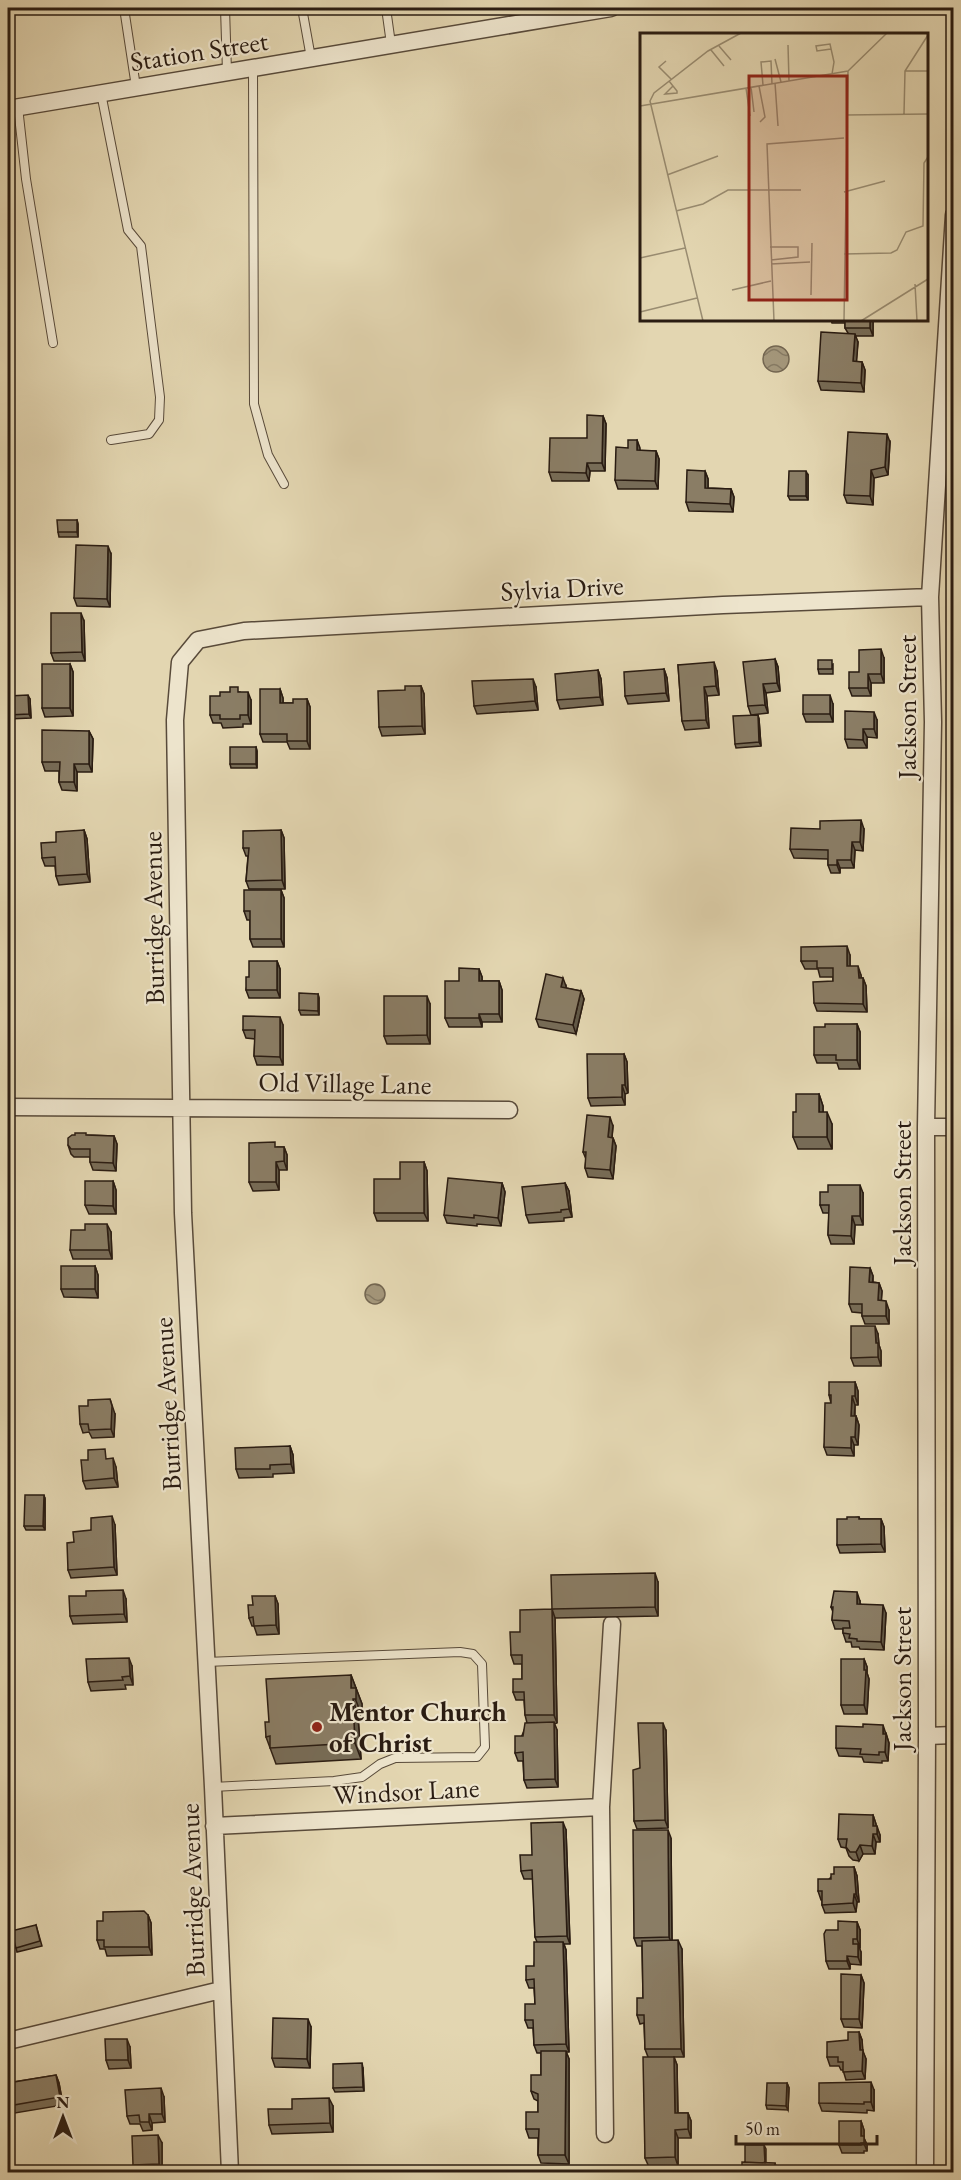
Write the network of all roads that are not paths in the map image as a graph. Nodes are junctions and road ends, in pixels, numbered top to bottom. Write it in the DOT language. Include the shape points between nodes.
graph roads {
  1 [pos="124,8"];
  2 [pos="225,8"];
  3 [pos="302,8"];
  4 [pos="386,8"];
  5 [pos="611,8"];
  6 [pos="391,44"];
  7 [pos="311,58"];
  8 [pos="253,68"];
  9 [pos="228,72"];
  10 [pos="136,87"];
  11 [pos="101,93"];
  12 [pos="13,108"];
  13 [pos="954,214"];
  14 [pos="8,336"];
  15 [pos="53,343"];
  16 [pos="949,376"];
  17 [pos="10,381"];
  18 [pos="111,440"];
  19 [pos="284,484"];
  20 [pos="930,597"];
  21 [pos="198,640"];
  22 [pos="181,1106"];
  23 [pos="8,1107"];
  24 [pos="509,1110"];
  25 [pos="926,1127"];
  26 [pos="954,1127"];
  27 [pos="612,1624"];
  28 [pos="206,1662"];
  29 [pos="954,1735"];
  30 [pos="927,1736"];
  31 [pos="213,1787"];
  32 [pos="601,1807"];
  33 [pos="214,1826"];
  34 [pos="221,1990"];
  35 [pos="8,2040"];
  36 [pos="604,2134"];
  37 [pos="230,2172"];
  38 [pos="925,2172"];
  1 -- 10 [label="lane"];
  2 -- 9 [label="lane"];
  3 -- 7 [label="lane"];
  4 -- 6 [label="lane"];
  5 -- 6 [label="street, Station Street"];
  6 -- 7 [label="street, Station Street"];
  7 -- 8 [label="street, Station Street"];
  8 -- 9 [label="street, Station Street"];
  8 -- 19 [label="lane" via="254,404 268,454"];
  9 -- 10 [label="street, Station Street"];
  10 -- 11 [label="street, Station Street"];
  11 -- 12 [label="street, Station Street"];
  11 -- 18 [label="lane" via="128,230 141,246 160,397 159,420 149,434"];
  12 -- 15 [label="lane"];
  13 -- 16 [label="street, Jackson Street"];
  14 -- 17 [label="lane"];
  16 -- 20 [label="street, Jackson Street"];
  20 -- 21 [label="street, Sylvia Drive" via="244,631"];
  20 -- 25 [label="street, Jackson Street" via="933,722"];
  21 -- 22 [label="street, Burridge Avenue" via="180,662 175,720"];
  22 -- 23 [label="street, Old Village Lane"];
  22 -- 24 [label="street, Old Village Lane"];
  22 -- 28 [label="street, Burridge Avenue"];
  25 -- 26 [label="street"];
  25 -- 30 [label="street, Jackson Street"];
  27 -- 32 [label="street"];
  28 -- 31 [label="street, Burridge Avenue"];
  28 -- 31 [label="lane" via="460,1652 473,1654 482,1664 484,1747 477,1756 395,1758 362,1777 334,1781"];
  29 -- 30 [label="street"];
  30 -- 38 [label="street, Jackson Street"];
  31 -- 33 [label="street, Burridge Avenue"];
  32 -- 33 [label="street, Windsor Lane"];
  32 -- 36 [label="street"];
  33 -- 34 [label="street, Burridge Avenue"];
  34 -- 35 [label="street"];
  34 -- 37 [label="street, Burridge Avenue"];
}
